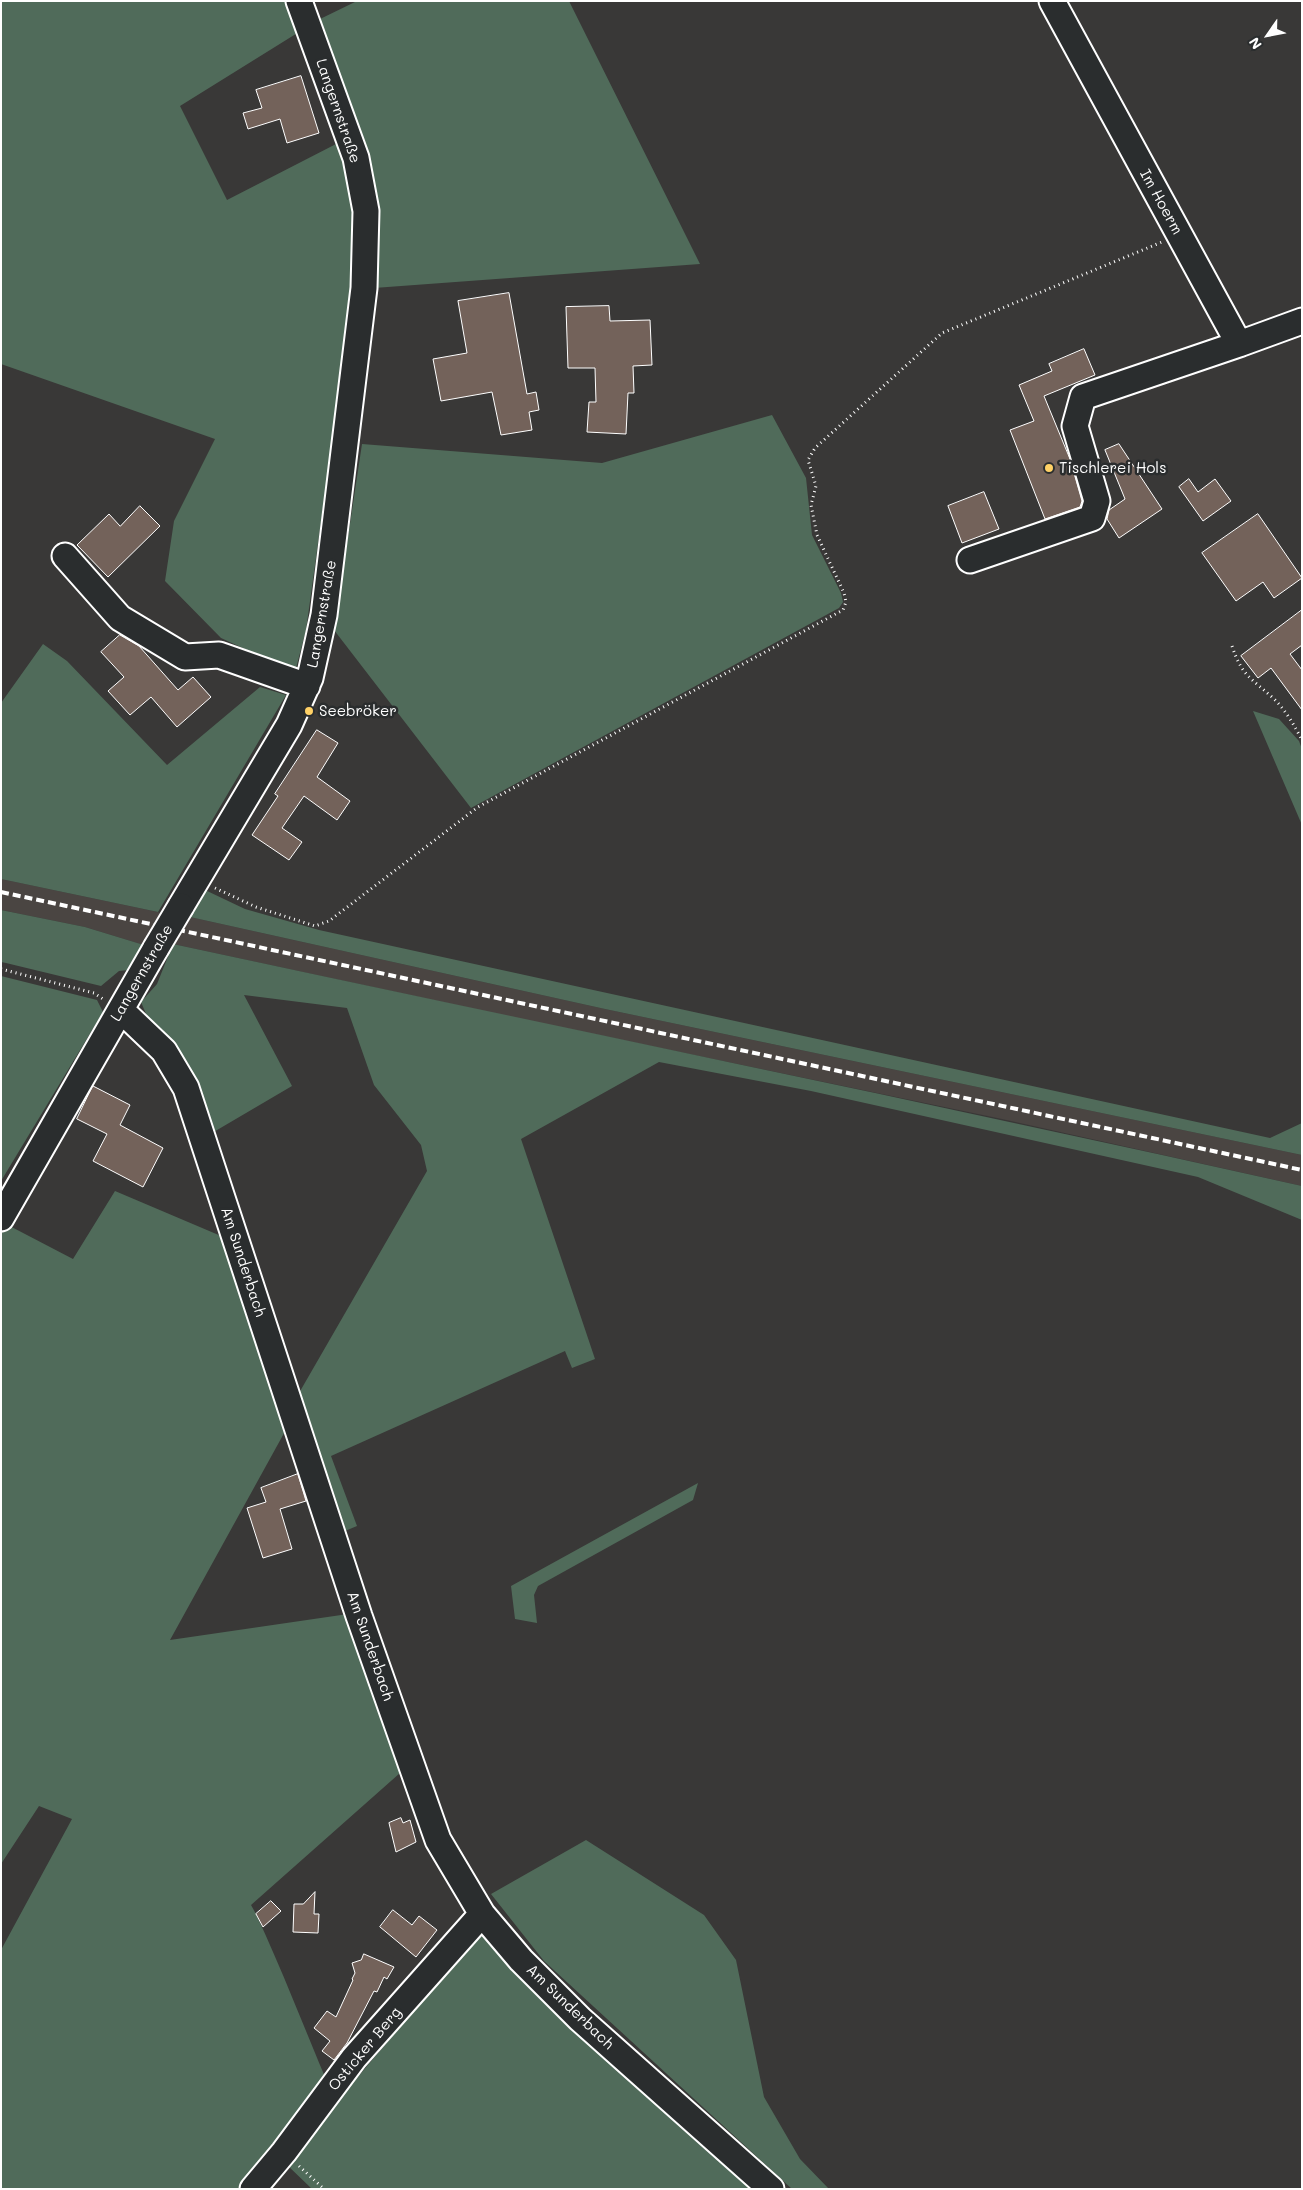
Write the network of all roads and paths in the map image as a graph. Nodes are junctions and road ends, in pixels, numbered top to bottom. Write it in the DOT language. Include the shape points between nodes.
graph roads {
  1 [pos="299,1"];
  2 [pos="1052,1"];
  3 [pos="1178,234"];
  4 [pos="1302,321"];
  5 [pos="1239,344"];
  6 [pos="66,556"];
  7 [pos="970,560"];
  8 [pos="1232,646"];
  9 [pos="307,686"];
  10 [pos="1302,740"];
  11 [pos="196,879"];
  12 [pos="1,969"];
  13 [pos="121,1010"];
  14 [pos="1,1218"];
  15 [pos="482,1914"];
  16 [pos="284,2152"];
  17 [pos="253,2189"];
  18 [pos="324,2189"];
  19 [pos="771,2189"];
  1 -- 9 [label="street, Langernstraße" via="356,158 366,211 364,288 345,449 324,615"];
  2 -- 3 [label="street, Im Hoerm"];
  3 -- 5 [label="street, Im Hoerm"];
  3 -- 11 [label="path" via="1148,250 942,333 815,448 808,460 816,486 811,505 817,535 844,593 846,602 843,610 478,807 328,921 315,926 256,907"];
  4 -- 5 [label="street"];
  5 -- 7 [label="street" via="1083,397 1075,426 1097,501 1092,518"];
  6 -- 9 [label="street" via="120,618 185,656 219,655"];
  8 -- 10 [label="path" via="1239,665 1254,683 1274,698"];
  9 -- 11 [label="street, Langernstraße" via="289,725"];
  11 -- 13 [label="street, Langernstraße, bridge"];
  12 -- 13 [label="path" via="94,993"];
  13 -- 14 [label="street, Langernstraße"];
  13 -- 15 [label="street, Am Sunderbach" via="164,1051 186,1088 359,1616 438,1840"];
  15 -- 16 [label="street, Osticker Berg" via="354,2058"];
  15 -- 19 [label="street, Am Sunderbach" via="521,1960 580,2019"];
  16 -- 17 [label="street, Osticker Berg"];
  16 -- 18 [label="path"];
}
